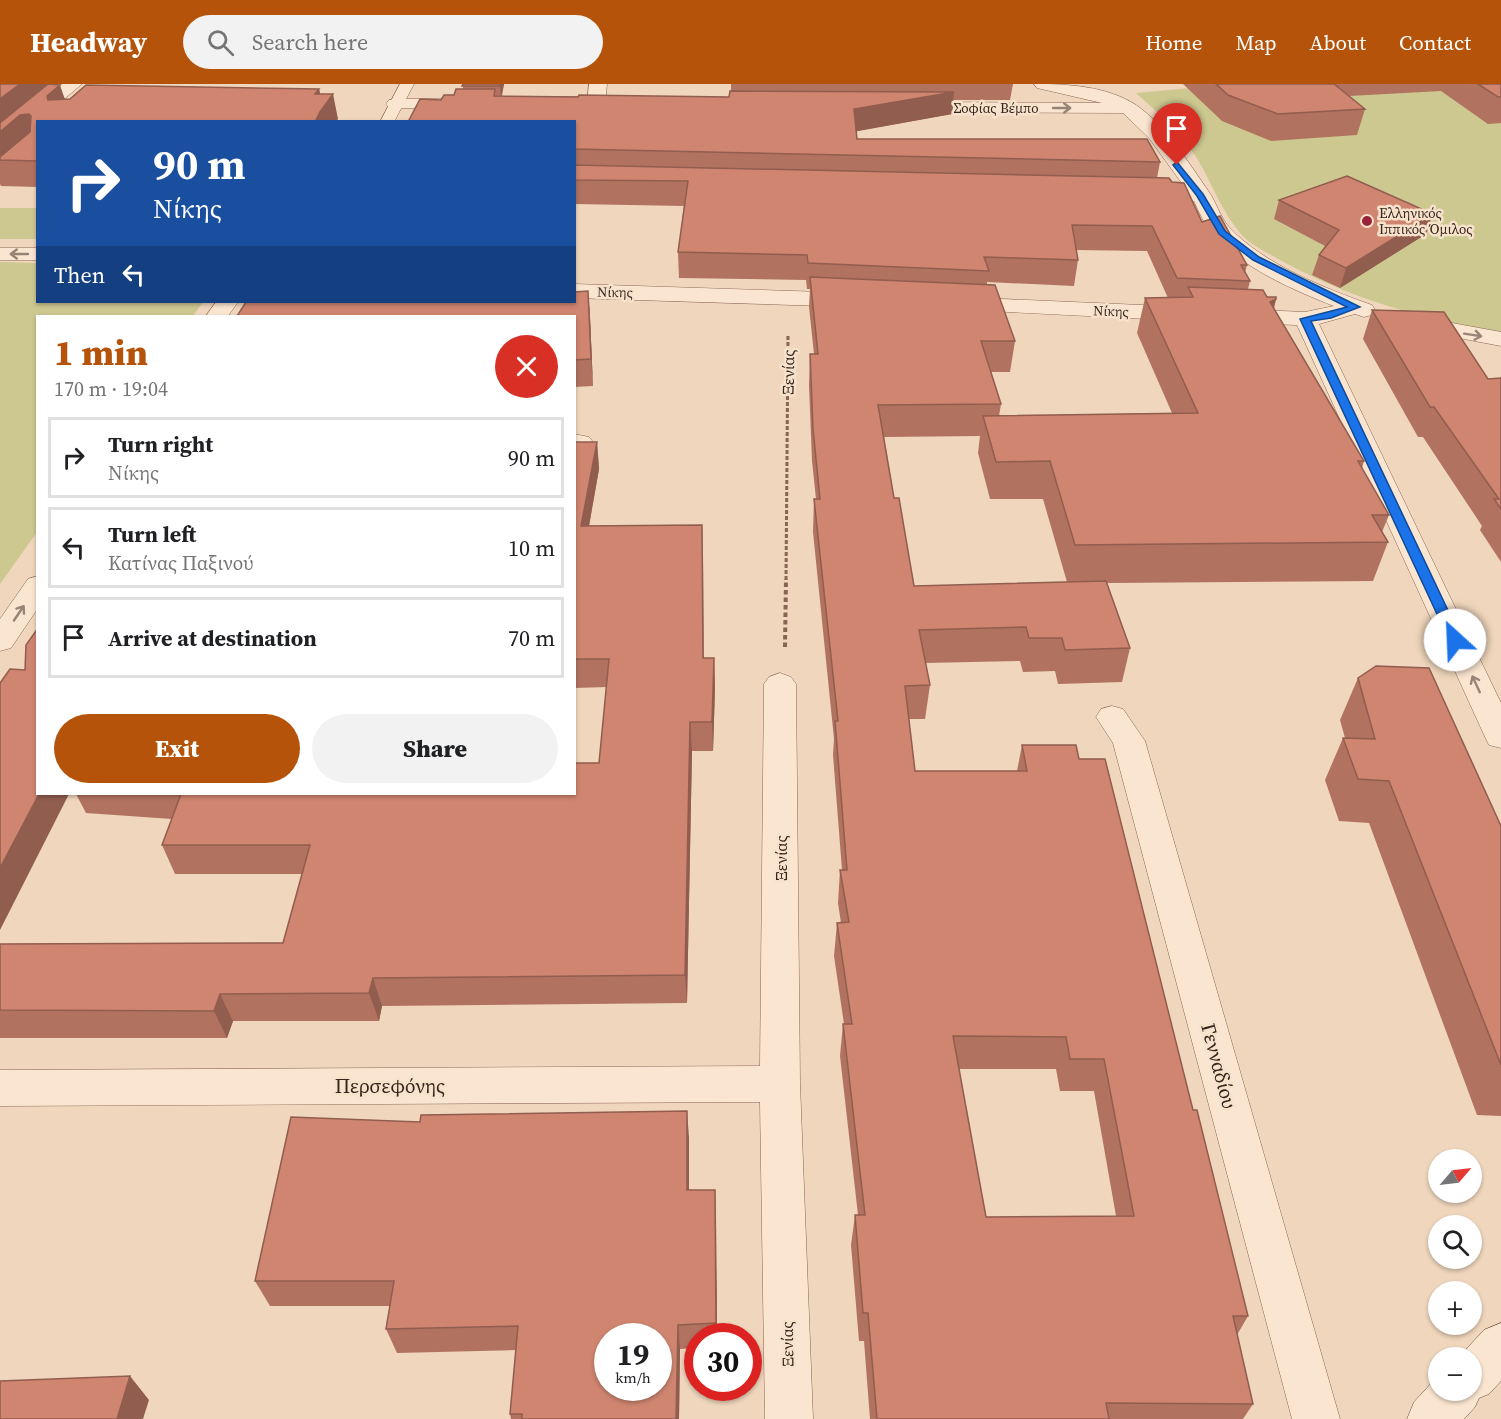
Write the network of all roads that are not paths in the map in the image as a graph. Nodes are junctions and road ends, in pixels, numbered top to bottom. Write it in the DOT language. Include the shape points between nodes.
graph roads {
  1 [pos="73,84"];
  2 [pos="408,84"];
  3 [pos="598,84"];
  4 [pos="1043,84"];
  5 [pos="395,104"];
  6 [pos="478,104"];
  7 [pos="596,106"];
  8 [pos="892,107"];
  9 [pos="1129,108"];
  10 [pos="388,120"];
  11 [pos="0,143"];
  12 [pos="1119,193"];
  13 [pos="1201,195"];
  14 [pos="0,254"];
  15 [pos="36,254"];
  16 [pos="576,291"];
  17 [pos="871,300"];
  18 [pos="941,303"];
  19 [pos="1355,307"];
  20 [pos="1305,319"];
  21 [pos="1501,339"];
  22 [pos="36,588"];
  23 [pos="0,642"];
  24 [pos="780,684"];
  25 [pos="1112,717"];
  26 [pos="1501,737"];
  27 [pos="780,1084"];
  28 [pos="1,1090"];
  29 [pos="1501,1347"];
  30 [pos="1482,1367"];
  31 [pos="1448,1401"];
  32 [pos="789,1419"];
  33 [pos="1316,1419"];
  34 [pos="1431,1419"];
  1 -- 11 [label="street"];
  2 -- 5 [label="lane"];
  3 -- 7 [label="street"];
  4 -- 9 [label="street" via="1095,95"];
  5 -- 6 [label="street"];
  5 -- 10 [label="lane"];
  8 -- 9 [label="street, Σοφίας Βέμπο, one-way"];
  9 -- 13 [label="street" via="1142,119"];
  12 -- 13 [label="street"];
  13 -- 19 [label="street" via="1222,232 1256,258"];
  15 -- 14 [label="street, one-way"];
  16 -- 17 [label="street, Νίκης"];
  18 -- 20 [label="street, Νίκης"];
  19 -- 20 [label="street, Νίκης"];
  19 -- 21 [label="street, one-way" via="1429,327"];
  26 -- 20 [label="street, one-way"];
  23 -- 22 [label="street, one-way"];
  24 -- 27 [label="street, Ξενίας"];
  25 -- 33 [label="street, Γενναδίου" via="1129,741"];
  27 -- 28 [label="street, Περσεφόνης"];
  27 -- 32 [label="street, Ξενίας"];
  29 -- 30 [label="street"];
  31 -- 34 [label="street"];
}
